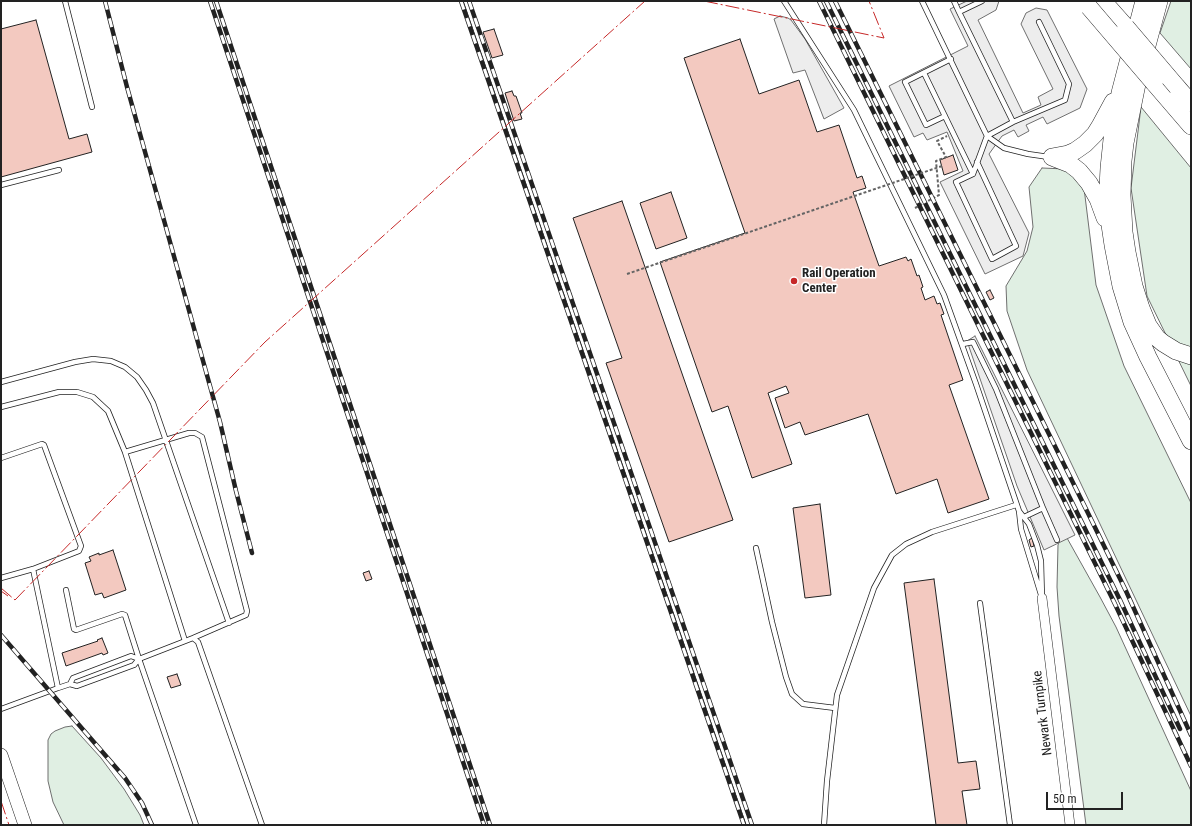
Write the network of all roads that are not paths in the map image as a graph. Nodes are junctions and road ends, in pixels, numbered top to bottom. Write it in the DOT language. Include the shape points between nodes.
graph roads {
  1 [pos="65,1"];
  2 [pos="466,1"];
  3 [pos="784,1"];
  4 [pos="922,1"];
  5 [pos="954,1"];
  6 [pos="982,1"];
  7 [pos="1144,1"];
  8 [pos="1159,1"];
  9 [pos="1092,3"];
  10 [pos="959,12"];
  11 [pos="1039,22"];
  12 [pos="951,60"];
  13 [pos="924,73"];
  14 [pos="1125,74"];
  15 [pos="1183,106"];
  16 [pos="92,107"];
  17 [pos="945,116"];
  18 [pos="1013,122"];
  19 [pos="1191,126"];
  20 [pos="987,136"];
  21 [pos="1052,157"];
  22 [pos="977,162"];
  23 [pos="59,170"];
  24 [pos="973,174"];
  25 [pos="1,185"];
  26 [pos="1113,245"];
  27 [pos="963,344"];
  28 [pos="1191,356"];
  29 [pos="1,382"];
  30 [pos="1,407"];
  31 [pos="166,440"];
  32 [pos="1191,441"];
  33 [pos="125,452"];
  34 [pos="1,458"];
  35 [pos="1016,505"];
  36 [pos="1044,508"];
  37 [pos="1018,512"];
  38 [pos="1024,517"];
  39 [pos="1057,540"];
  40 [pos="756,548"];
  41 [pos="34,569"];
  42 [pos="1,578"];
  43 [pos="66,590"];
  44 [pos="1042,598"];
  45 [pos="980,603"];
  46 [pos="229,623"];
  47 [pos="193,638"];
  48 [pos="186,641"];
  49 [pos="138,659"];
  50 [pos="70,684"];
  51 [pos="58,688"];
  52 [pos="835,708"];
  53 [pos="1,710"];
  54 [pos="1,755"];
  55 [pos="25,825"];
  56 [pos="196,825"];
  57 [pos="262,825"];
  58 [pos="749,825"];
  59 [pos="824,825"];
  60 [pos="1010,825"];
  61 [pos="1070,825"];
  1 -- 16 [label="lane"];
  2 -- 58 [label="lane"];
  3 -- 27 [label="lane" via="854,110 944,295"];
  4 -- 12 [label="lane"];
  5 -- 10 [label="lane"];
  6 -- 10 [label="lane"];
  7 -- 14 [label="highway"];
  8 -- 28 [label="highway" via="1138,79 1125,143 1122,178 1123,219 1130,270 1146,321 1163,343"];
  9 -- 15 [label="highway, bridge"];
  9 -- 15 [label="highway, bridge" via="1177,87"];
  10 -- 18 [label="lane"];
  11 -- 18 [label="lane" via="1069,84 1065,100"];
  12 -- 13 [label="lane"];
  12 -- 20 [label="lane"];
  13 -- 17 [label="lane"];
  13 -- 17 [label="lane" via="905,82 926,125"];
  14 -- 21 [label="highway" via="1105,118 1090,140 1075,151"];
  14 -- 26 [label="highway" via="1113,130 1109,168 1108,207"];
  15 -- 19 [label="highway"];
  17 -- 24 [label="lane"];
  18 -- 20 [label="lane"];
  20 -- 21 [label="lane" via="1004,148"];
  20 -- 22 [label="lane"];
  21 -- 26 [label="highway" via="1075,168 1089,183 1102,208"];
  22 -- 24 [label="lane"];
  22 -- 24 [label="lane" via="1016,246 992,259 956,182"];
  23 -- 25 [label="lane"];
  26 -- 32 [label="highway" via="1121,286 1132,322"];
  27 -- 35 [label="lane"];
  27 -- 36 [label="lane" via="973,342 996,389"];
  29 -- 31 [label="lane" via="75,362 93,359 111,361 125,367 137,377 153,403"];
  30 -- 33 [label="lane" via="59,392 77,392 93,397 108,411"];
  31 -- 33 [label="lane"];
  31 -- 46 [label="lane"];
  31 -- 46 [label="lane" via="188,433 202,437 247,611 246,615"];
  33 -- 48 [label="lane"];
  34 -- 41 [label="lane" via="44,445 81,546 79,551"];
  35 -- 37 [label="lane"];
  35 -- 52 [label="lane" via="932,532 906,544 892,555 874,588 856,636"];
  36 -- 38 [label="lane"];
  36 -- 39 [label="lane"];
  37 -- 38 [label="lane"];
  37 -- 44 [label="lane"];
  38 -- 44 [label="lane" via="1038,545"];
  40 -- 52 [label="lane" via="772,622 792,694 803,704"];
  41 -- 42 [label="lane"];
  41 -- 51 [label="lane"];
  43 -- 49 [label="lane" via="76,630 125,615"];
  44 -- 61 [label="street, Newark Turnpike"];
  45 -- 60 [label="lane"];
  46 -- 47 [label="lane"];
  47 -- 48 [label="lane"];
  47 -- 57 [label="lane" via="198,642"];
  48 -- 49 [label="lane"];
  49 -- 50 [label="lane" via="134,665 77,686"];
  49 -- 50 [label="lane" via="131,656 73,678"];
  49 -- 56 [label="lane"];
  50 -- 51 [label="lane"];
  51 -- 53 [label="lane"];
  52 -- 59 [label="lane"];
  54 -- 55 [label="main road"];
}
